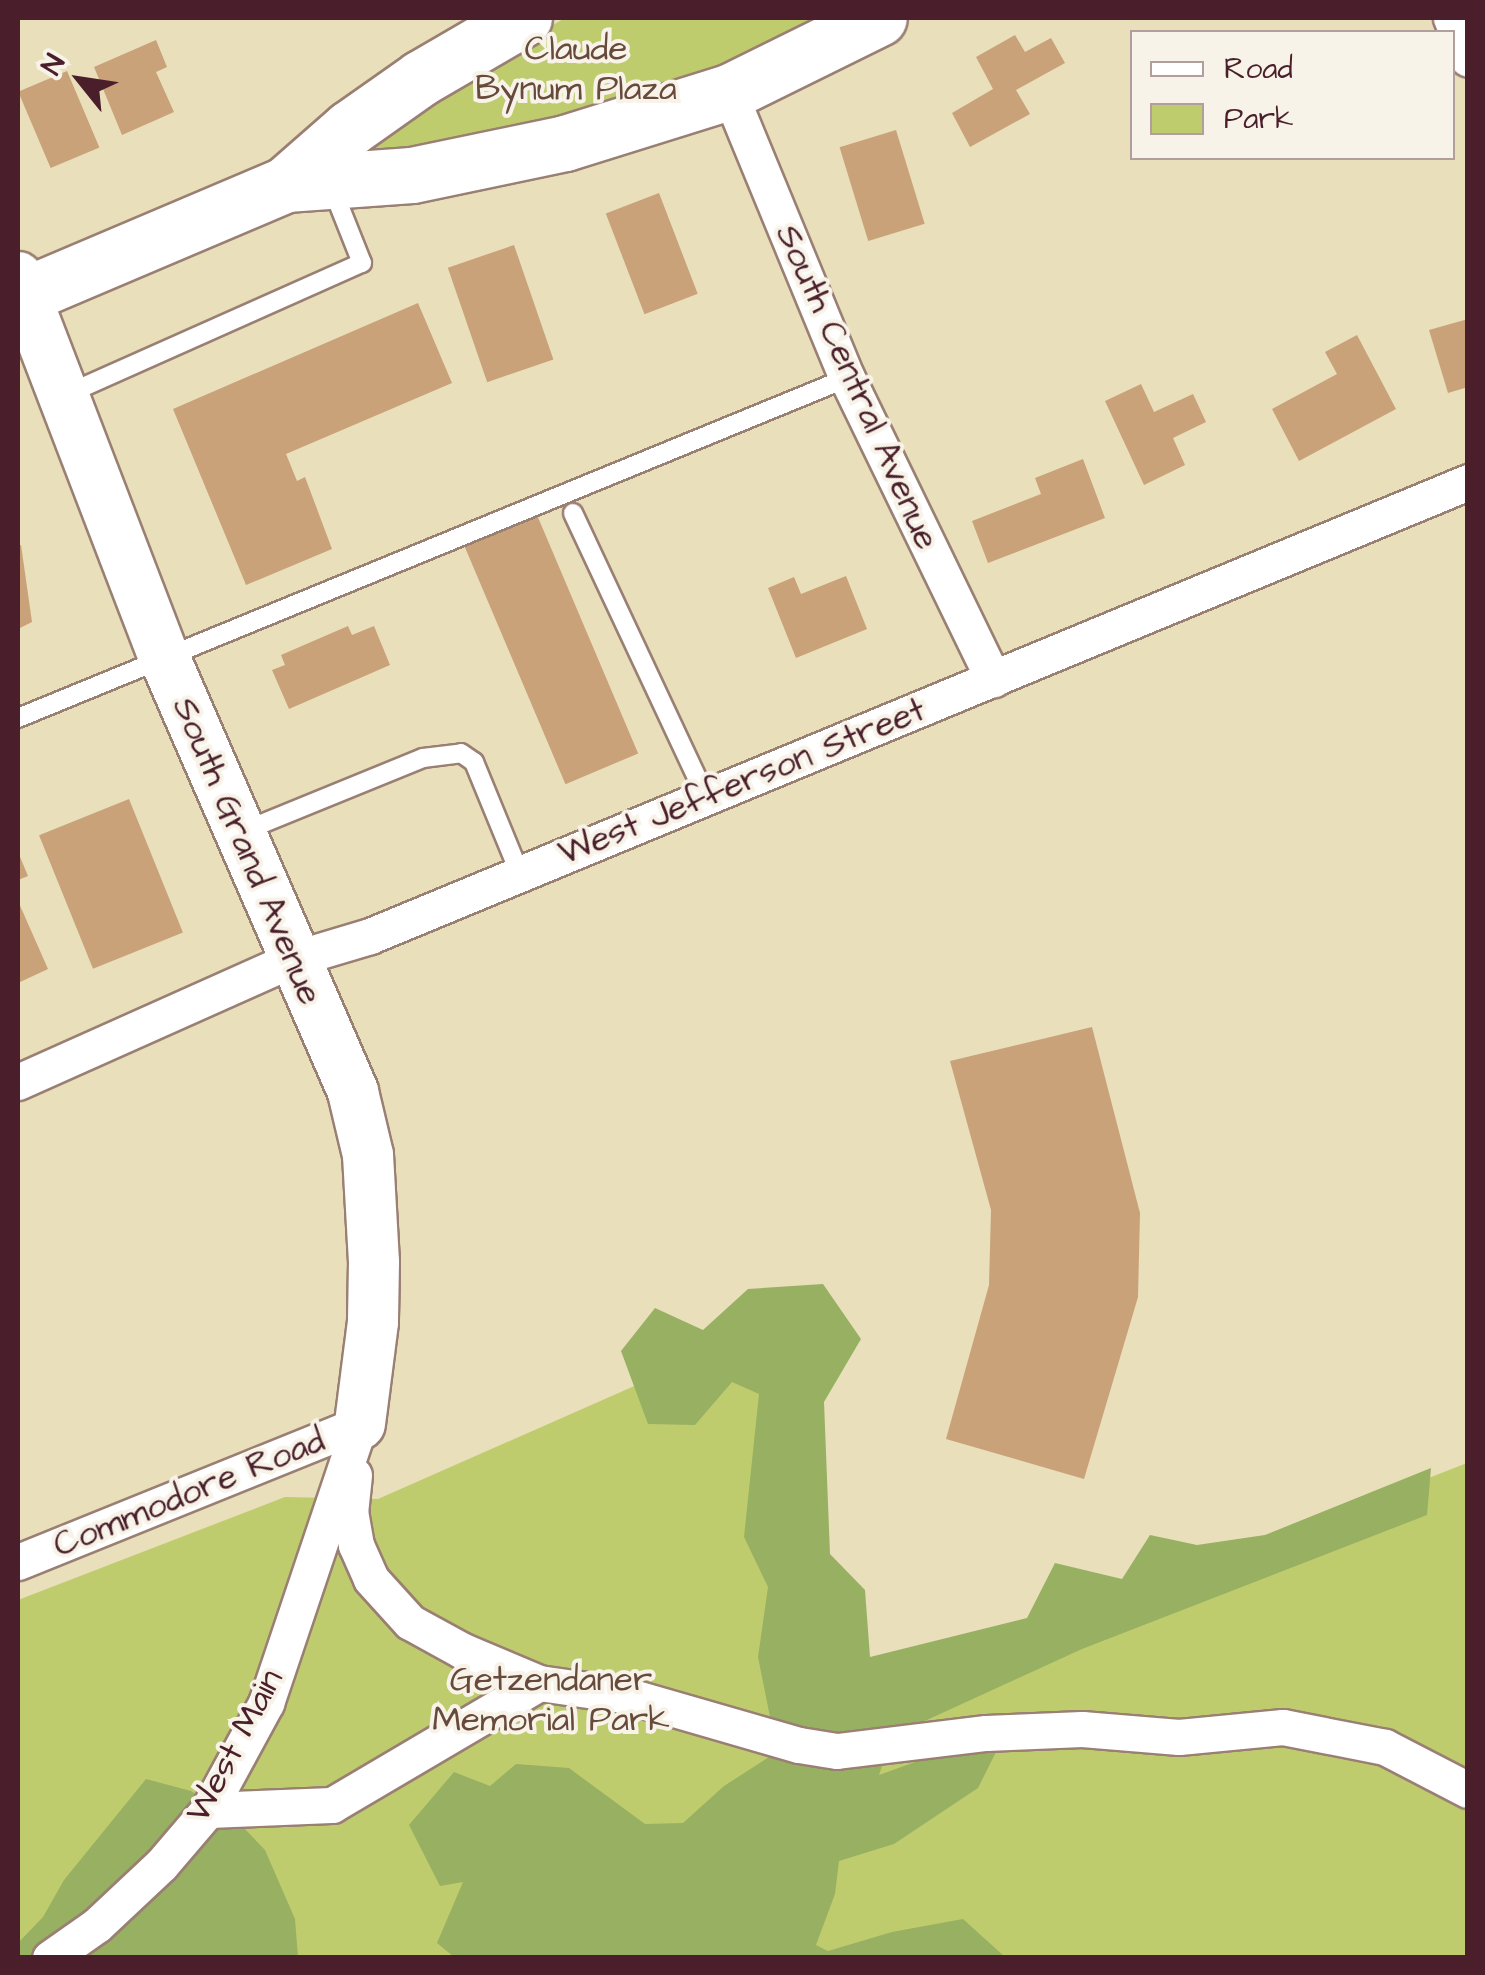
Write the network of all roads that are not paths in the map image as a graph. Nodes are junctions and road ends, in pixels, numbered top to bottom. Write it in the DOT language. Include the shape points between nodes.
graph roads {
  1 [pos="524,18"];
  2 [pos="879,18"];
  3 [pos="1451,18"];
  4 [pos="1468,58"];
  5 [pos="728,92"];
  6 [pos="308,183"];
  7 [pos="20,290"];
  8 [pos="847,378"];
  9 [pos="64,395"];
  10 [pos="1468,482"];
  11 [pos="573,513"];
  12 [pos="165,659"];
  13 [pos="993,679"];
  14 [pos="18,718"];
  15 [pos="706,797"];
  16 [pos="240,832"];
  17 [pos="520,874"];
  18 [pos="292,959"];
  19 [pos="18,1082"];
  20 [pos="360,1424"];
  21 [pos="18,1562"];
  22 [pos="540,1684"];
  23 [pos="1468,1790"];
  24 [pos="208,1810"];
  25 [pos="50,1958"];
  1 -- 6 [label="main road" via="378,108"];
  2 -- 5 [label="main road"];
  3 -- 4 [label="street"];
  5 -- 6 [label="main road" via="565,144 412,174"];
  5 -- 8 [label="street, South Central Avenue"];
  6 -- 7 [label="main road"];
  6 -- 9 [label="lane" via="362,263"];
  7 -- 9 [label="street, South Grand Avenue"];
  8 -- 12 [label="lane"];
  8 -- 13 [label="street, South Central Avenue"];
  9 -- 12 [label="street, South Grand Avenue"];
  10 -- 13 [label="street, West Jefferson Street"];
  11 -- 15 [label="lane"];
  12 -- 14 [label="lane"];
  12 -- 16 [label="street, South Grand Avenue"];
  13 -- 15 [label="street, West Jefferson Street"];
  15 -- 17 [label="street, West Jefferson Street"];
  16 -- 17 [label="lane" via="423,758 461,753 474,762"];
  16 -- 18 [label="street, South Grand Avenue"];
  17 -- 18 [label="street, West Jefferson Street" via="370,936"];
  18 -- 19 [label="street, West Jefferson Street"];
  18 -- 20 [label="street, South Grand Avenue" via="353,1092 368,1155 374,1307"];
  20 -- 21 [label="street, Commodore Road"];
  20 -- 22 [label="street" via="350,1511 371,1579 410,1622"];
  20 -- 24 [label="street, West Main" via="266,1704"];
  22 -- 23 [label="street" via="629,1696 837,1751 986,1733 1082,1729 1179,1737 1283,1727 1385,1747"];
  22 -- 24 [label="street" via="332,1805"];
  24 -- 25 [label="street, West Main" via="97,1926"];
}
